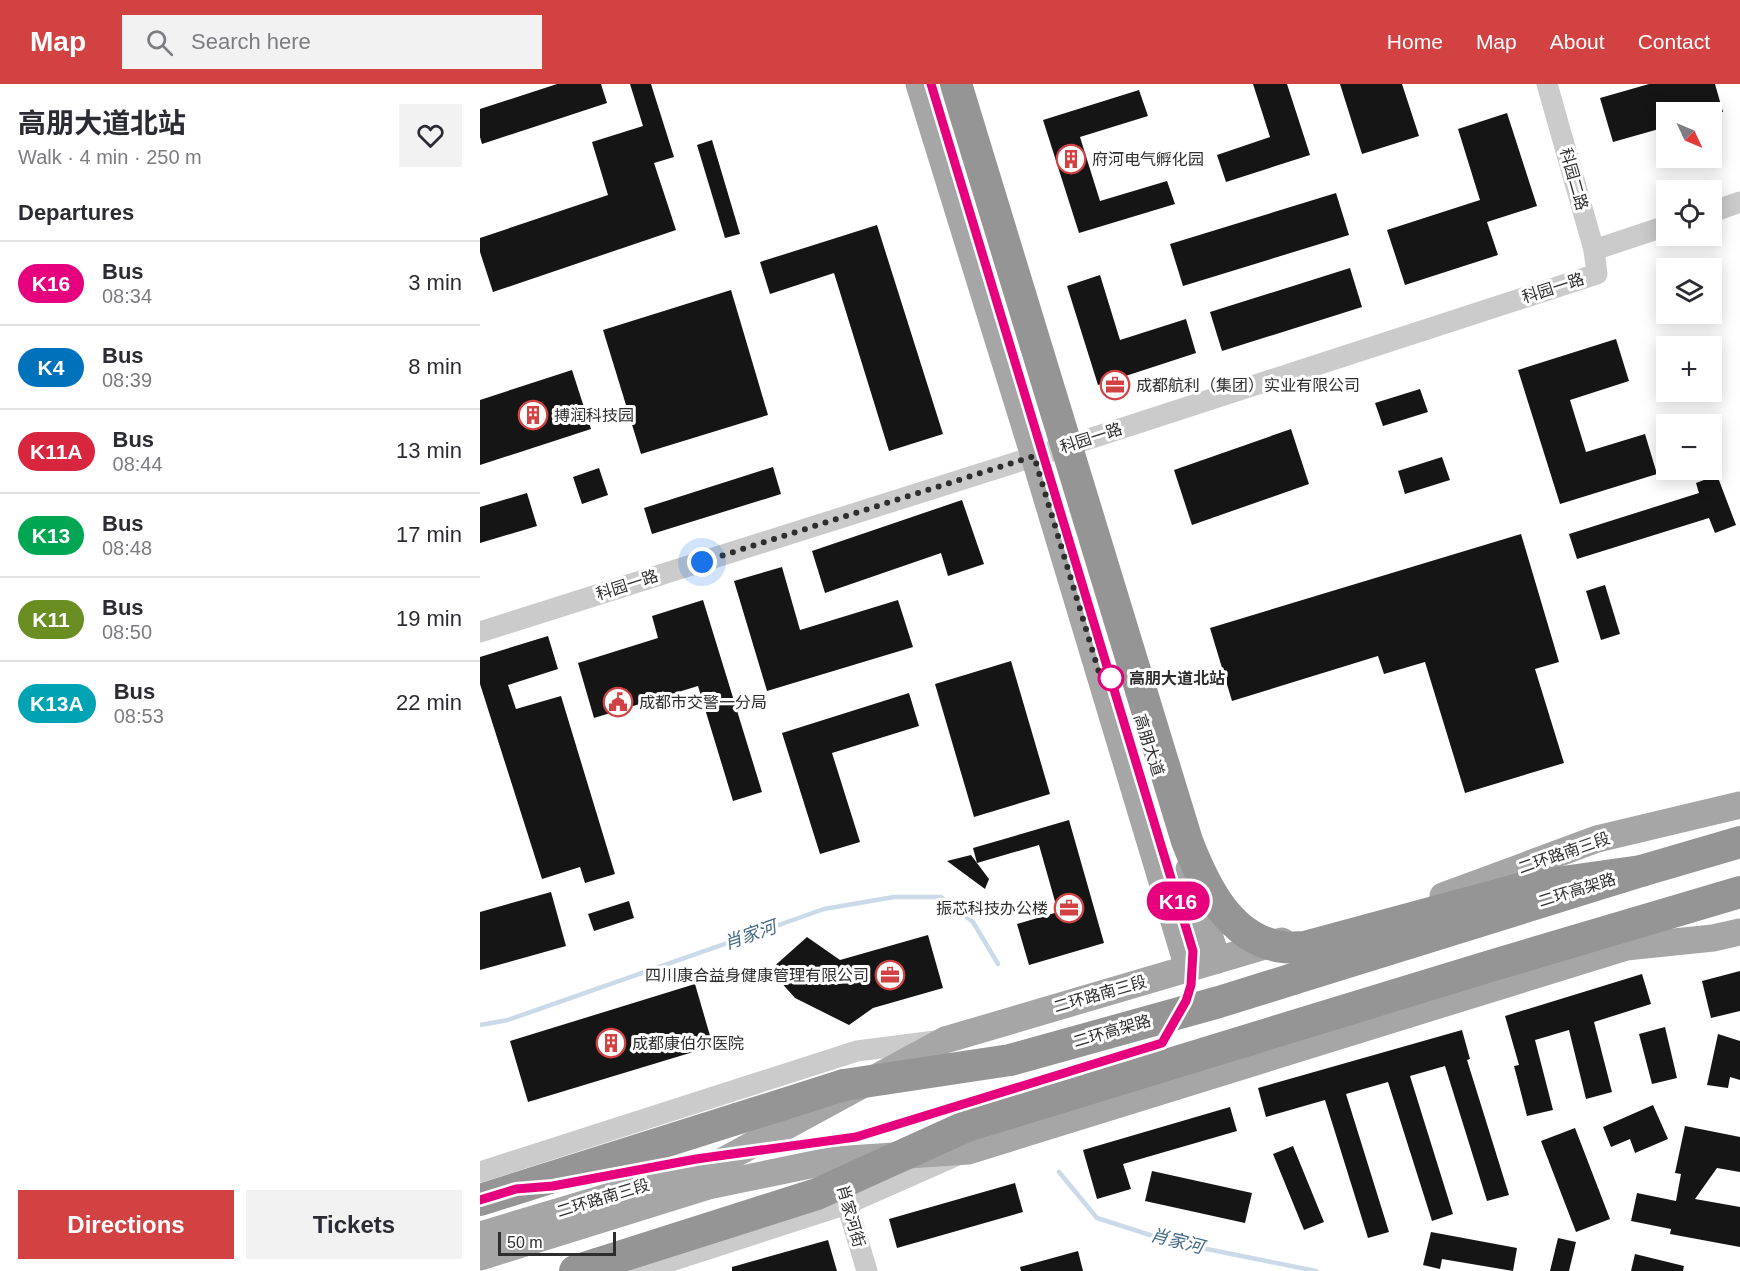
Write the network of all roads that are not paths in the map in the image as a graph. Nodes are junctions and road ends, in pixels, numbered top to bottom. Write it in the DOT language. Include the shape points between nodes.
graph roads {
  1 [pos="919,84"];
  2 [pos="943,84"];
  3 [pos="956,84"];
  4 [pos="1547,84"];
  5 [pos="1740,202"];
  6 [pos="1722,208"];
  7 [pos="1656,229"];
  8 [pos="1594,250"];
  9 [pos="1597,274"];
  10 [pos="1045,453"];
  11 [pos="480,632"];
  12 [pos="1740,805"];
  13 [pos="1740,842"];
  14 [pos="1641,871"];
  15 [pos="1736,895"];
  16 [pos="1740,932"];
  17 [pos="1217,960"];
  18 [pos="1188,968"];
  19 [pos="945,1040"];
  20 [pos="968,1151"];
  21 [pos="834,1160"];
  22 [pos="480,1172"];
  23 [pos="480,1182"];
  24 [pos="516,1189"];
  25 [pos="480,1200"];
  26 [pos="847,1204"];
  27 [pos="496,1237"];
  28 [pos="480,1257"];
  29 [pos="575,1271"];
  30 [pos="640,1271"];
  31 [pos="867,1271"];
  1 -- 10 [label="main road, 高朋大道"];
  2 -- 10 [label="main road, 高朋大道"];
  3 -- 14 [label="highway, bridge" via="1187,841 1201,878 1220,908 1258,940 1282,947 1305,947 1527,887"];
  4 -- 8 [label="street, 科园二路"];
  5 -- 6 [label="street"];
  7 -- 8 [label="street"];
  8 -- 9 [label="street, 科园二路"];
  9 -- 10 [label="street, 科园一路"];
  10 -- 11 [label="street, 科园一路"];
  10 -- 17 [label="main road, 高朋大道"];
  10 -- 18 [label="main road, 高朋大道"];
  12 -- 17 [label="main road, 二环路南三段" via="1597,839 1452,894"];
  13 -- 14 [label="highway, 二环高架路"];
  14 -- 24 [label="highway, 二环高架路, bridge" via="1219,1002 1010,1060 844,1084"];
  15 -- 29 [label="highway, bridge" via="967,1126 817,1194"];
  16 -- 20 [label="main road, 二环路南三段" via="1626,947"];
  17 -- 18 [label="main road, 二环路南三段"];
  18 -- 19 [label="main road, 二环路南三段"];
  19 -- 22 [label="street" via="857,1051"];
  19 -- 27 [label="main road, 二环路南三段" via="715,1165"];
  20 -- 21 [label="main road, 二环路南三段"];
  20 -- 26 [label="street"];
  21 -- 26 [label="street, 肖家河街"];
  21 -- 27 [label="main road, 二环路南三段"];
  23 -- 24 [label="highway"];
  24 -- 25 [label="highway, 二环高架路"];
  26 -- 30 [label="street"];
  26 -- 31 [label="street, 肖家河街"];
  27 -- 28 [label="main road, 二环路南三段"];
}
